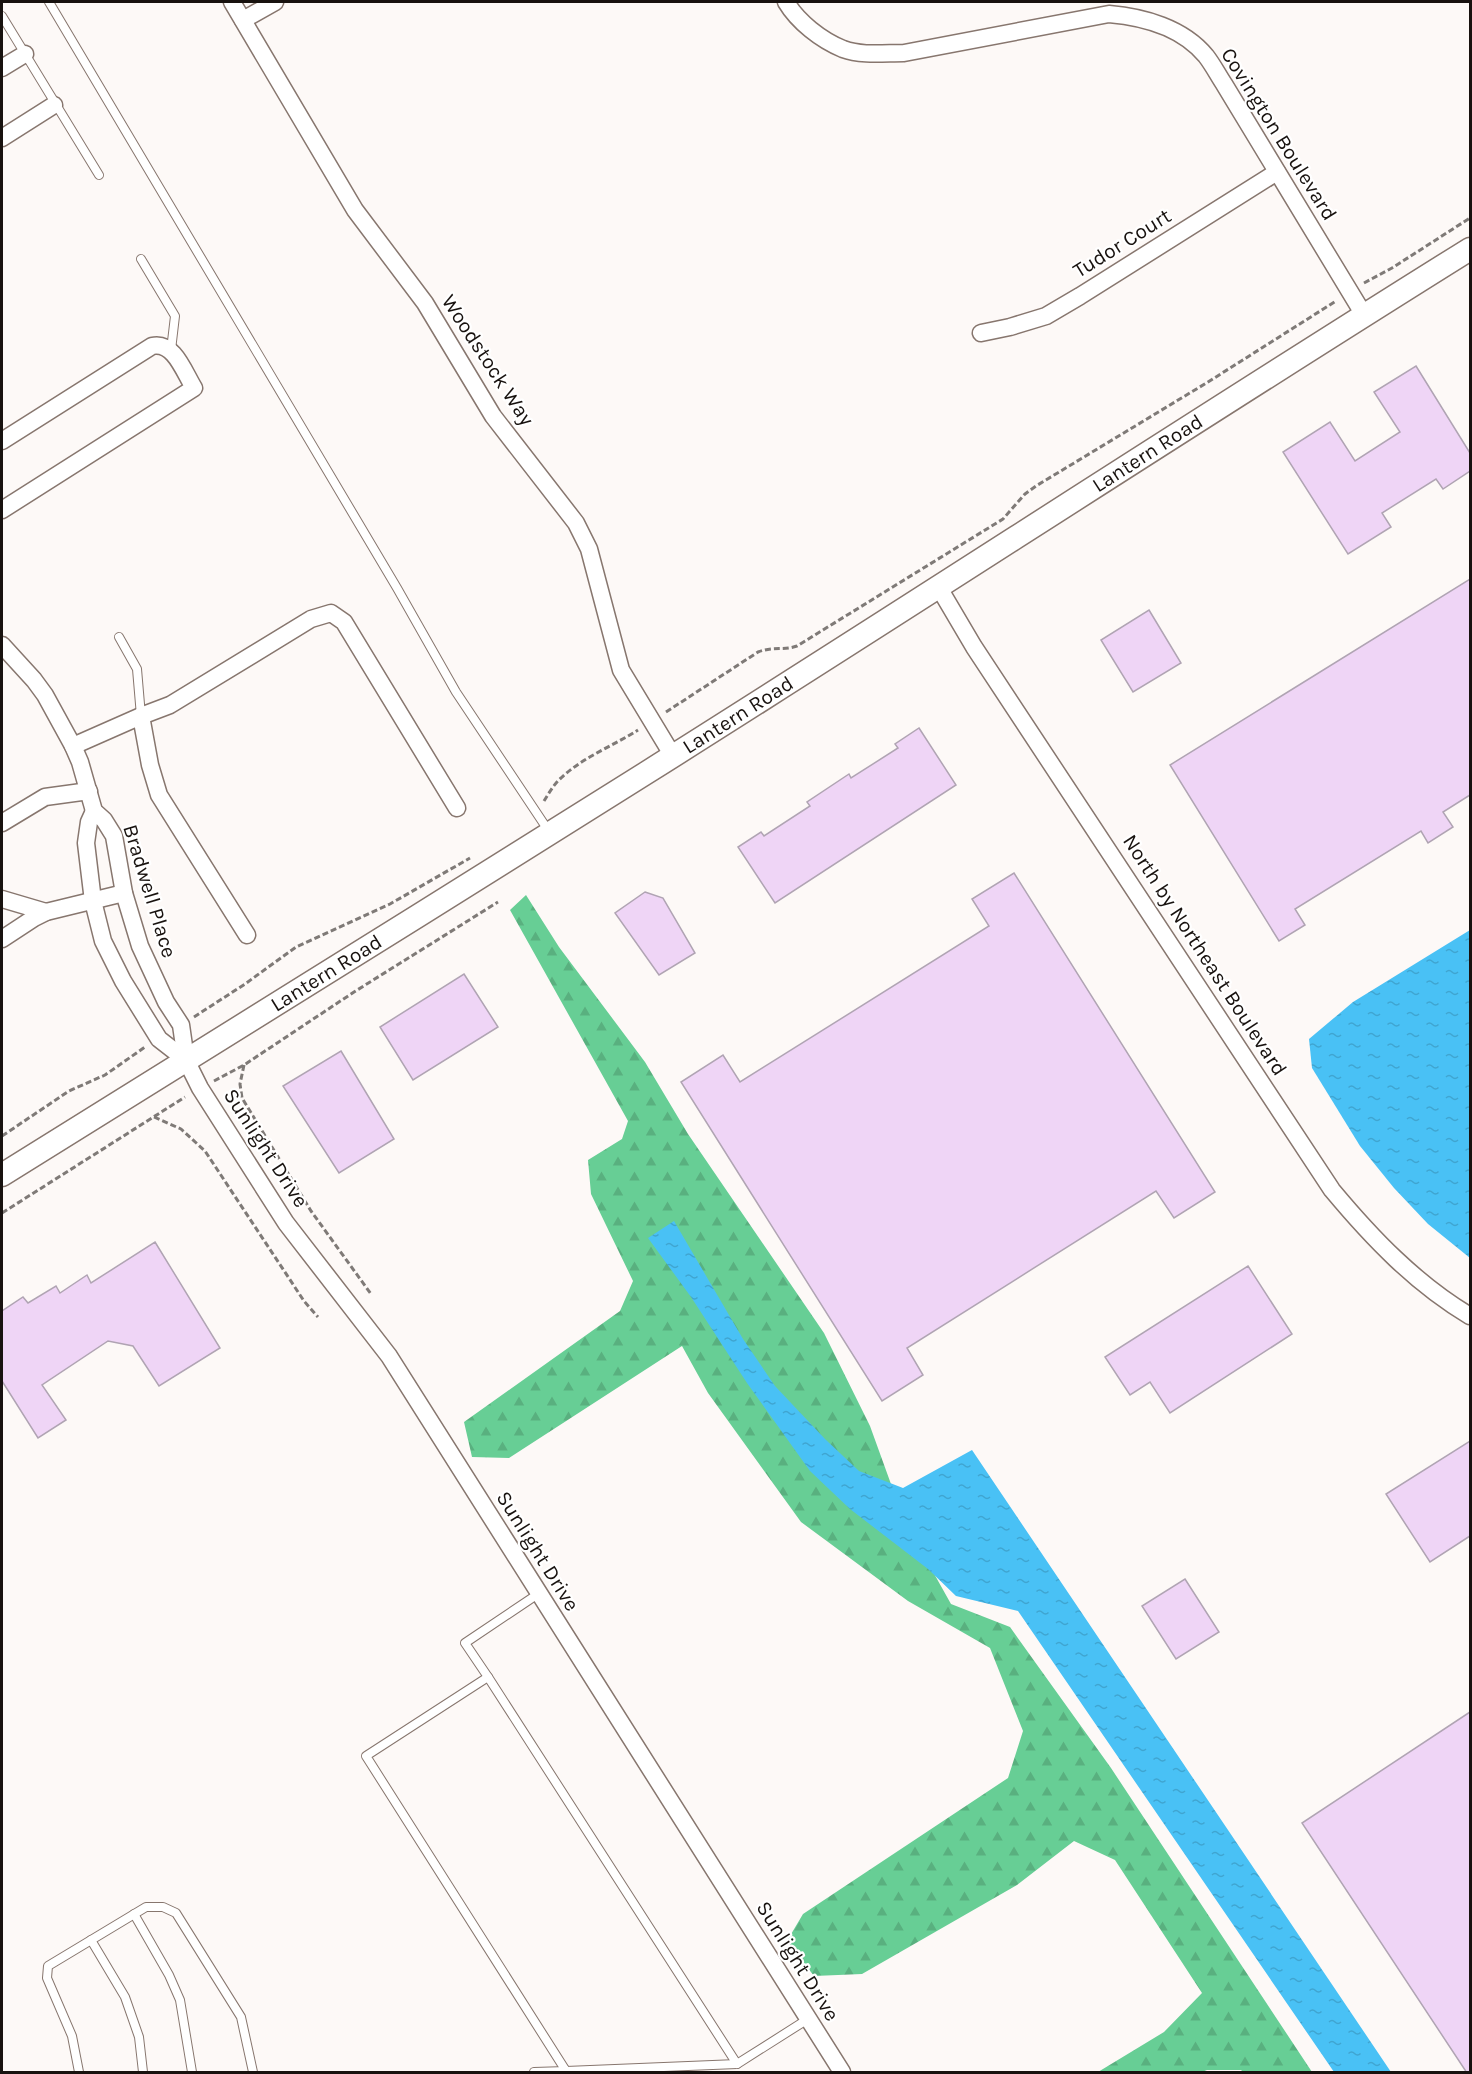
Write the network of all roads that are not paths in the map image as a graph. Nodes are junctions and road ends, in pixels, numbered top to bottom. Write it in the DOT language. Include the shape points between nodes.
graph roads {
  1 [pos="49,2"];
  2 [pos="232,2"];
  3 [pos="275,2"];
  4 [pos="786,2"];
  5 [pos="2,16"];
  6 [pos="243,21"];
  7 [pos="25,54"];
  8 [pos="2,68"];
  9 [pos="54,105"];
  10 [pos="2,138"];
  11 [pos="1277,172"];
  12 [pos="99,175"];
  13 [pos="1470,249"];
  14 [pos="141,259"];
  15 [pos="1364,315"];
  16 [pos="981,333"];
  17 [pos="171,350"];
  18 [pos="2,441"];
  19 [pos="2,510"];
  20 [pos="938,586"];
  21 [pos="119,637"];
  22 [pos="2,645"];
  23 [pos="141,716"];
  24 [pos="73,746"];
  25 [pos="673,756"];
  26 [pos="89,791"];
  27 [pos="457,808"];
  28 [pos="94,810"];
  29 [pos="2,824"];
  30 [pos="550,833"];
  31 [pos="124,893"];
  32 [pos="2,899"];
  33 [pos="93,901"];
  34 [pos="46,912"];
  35 [pos="248,935"];
  36 [pos="2,939"];
  37 [pos="186,1060"];
  38 [pos="2,1174"];
  39 [pos="1470,1316"];
  40 [pos="538,1594"];
  41 [pos="488,1677"];
  42 [pos="134,1914"];
  43 [pos="91,1940"];
  44 [pos="808,2019"];
  45 [pos="737,2064"];
  46 [pos="566,2071"];
  47 [pos="79,2073"];
  48 [pos="143,2073"];
  49 [pos="192,2073"];
  50 [pos="253,2073"];
  51 [pos="534,2073"];
  52 [pos="842,2073"];
  1 -- 30 [label="lane" via="456,692"];
  2 -- 6 [label="street, Woodstock Way"];
  3 -- 6 [label="street"];
  4 -- 11 [label="street, Covington Boulevard" via="814,32 844,49 874,54 904,52 1109,14 1160,24 1206,55"];
  5 -- 7 [label="lane"];
  6 -- 25 [label="street, Woodstock Way" via="355,210 425,303 493,416 576,523 589,549 621,670"];
  7 -- 8 [label="street"];
  7 -- 9 [label="lane"];
  9 -- 10 [label="street"];
  9 -- 12 [label="lane"];
  11 -- 15 [label="street, Covington Boulevard"];
  11 -- 16 [label="street, Tudor Court" via="1046,316"];
  13 -- 15 [label="street, Lantern Road"];
  14 -- 17 [label="lane" via="175,316"];
  15 -- 20 [label="street, Lantern Road"];
  17 -- 18 [label="street" via="152,346"];
  17 -- 19 [label="street" via="194,388"];
  20 -- 25 [label="street, Lantern Road"];
  20 -- 39 [label="street, North by Northeast Boulevard" via="980,656 1332,1190 1379,1244 1421,1282"];
  21 -- 23 [label="lane" via="137,669"];
  22 -- 24 [label="street, Bradwell Place" via="39,687"];
  23 -- 24 [label="street"];
  23 -- 27 [label="street" via="170,705 311,620 330,614 344,622"];
  23 -- 35 [label="street, Bradwell Place" via="159,795"];
  24 -- 26 [label="street, Bradwell Place"];
  25 -- 30 [label="street, Lantern Road"];
  26 -- 28 [label="street, Bradwell Place"];
  26 -- 29 [label="street" via="45,797"];
  28 -- 31 [label="street, Bradwell Place" via="114,836"];
  28 -- 33 [label="street, Bradwell Place" via="86,843"];
  30 -- 37 [label="street, Lantern Road"];
  31 -- 33 [label="street"];
  31 -- 37 [label="street, Bradwell Place" via="148,965 180,1026"];
  32 -- 34 [label="street"];
  33 -- 34 [label="street"];
  33 -- 37 [label="street, Bradwell Place" via="111,959 159,1040"];
  34 -- 36 [label="street"];
  37 -- 38 [label="street, Lantern Road"];
  37 -- 40 [label="street, Sunlight Drive" via="286,1223 388,1356"];
  40 -- 41 [label="lane" via="465,1643"];
  40 -- 44 [label="street, Sunlight Drive"];
  41 -- 45 [label="lane"];
  41 -- 46 [label="lane" via="366,1756"];
  42 -- 43 [label="lane"];
  42 -- 49 [label="lane" via="180,2000"];
  42 -- 50 [label="lane" via="146,1907 163,1907 176,1913 241,2017"];
  43 -- 47 [label="lane" via="48,1966 47,1978 72,2036"];
  43 -- 48 [label="lane" via="125,1997 139,2037"];
  44 -- 45 [label="lane"];
  44 -- 52 [label="street, Sunlight Drive"];
  45 -- 46 [label="lane"];
  46 -- 51 [label="lane"];
}
